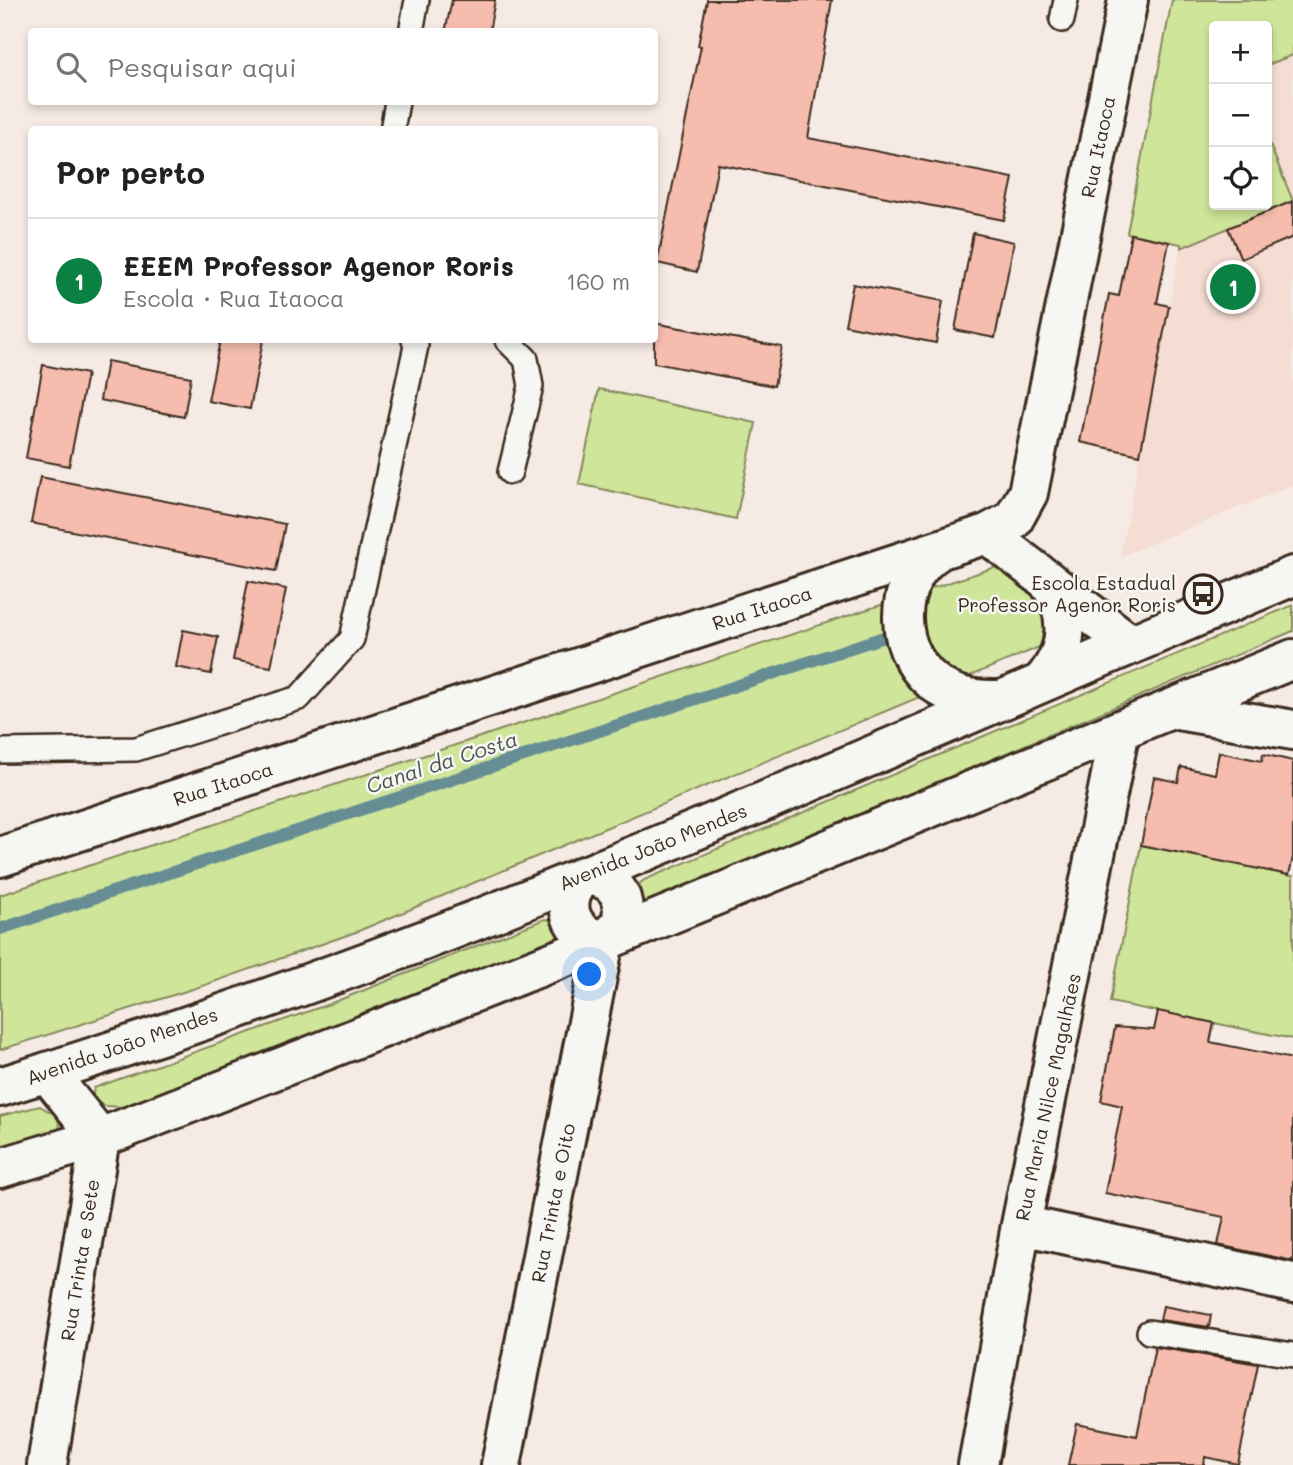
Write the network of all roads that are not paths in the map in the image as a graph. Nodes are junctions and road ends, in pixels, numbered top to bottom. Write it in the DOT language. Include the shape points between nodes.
graph roads {
  1 [pos="416,0"];
  2 [pos="1128,0"];
  3 [pos="412,28"];
  4 [pos="396,105"];
  5 [pos="393,126"];
  6 [pos="415,343"];
  7 [pos="510,343"];
  8 [pos="510,472"];
  9 [pos="987,534"];
  10 [pos="939,550"];
  11 [pos="1293,576"];
  12 [pos="1047,580"];
  13 [pos="1130,644"];
  14 [pos="1283,670"];
  15 [pos="1042,682"];
  16 [pos="1000,700"];
  17 [pos="1172,709"];
  18 [pos="1120,730"];
  19 [pos="1293,730"];
  20 [pos="0,751"];
  21 [pos="0,857"];
  22 [pos="596,908"];
  23 [pos="47,1072"];
  24 [pos="0,1087"];
  25 [pos="100,1138"];
  26 [pos="0,1168"];
  27 [pos="1021,1225"];
  28 [pos="1293,1283"];
  29 [pos="1149,1332"];
  30 [pos="1293,1356"];
  31 [pos="47,1465"];
  32 [pos="501,1465"];
  33 [pos="978,1465"];
  1 -- 3 [label="lane"];
  2 -- 9 [label="street, Rua Itaoca" via="1028,493 1013,520"];
  4 -- 5 [label="lane"];
  6 -- 20 [label="lane" via="352,639 299,698 136,749"];
  7 -- 8 [label="lane" via="526,359 531,386"];
  9 -- 10 [label="street, Rua Itaoca"];
  9 -- 12 [label="street"];
  10 -- 16 [label="street" via="922,565 905,596 902,620 911,654 942,688 964,697"];
  10 -- 21 [label="street, Rua Itaoca"];
  11 -- 13 [label="street, Avenida João Mendes"];
  12 -- 13 [label="street"];
  12 -- 15 [label="street" via="1061,605 1065,632 1058,659"];
  13 -- 15 [label="street, Avenida João Mendes"];
  14 -- 17 [label="street, Avenida João Mendes"];
  15 -- 16 [label="street, Avenida João Mendes"];
  16 -- 22 [label="street, Avenida João Mendes"];
  17 -- 18 [label="street, Avenida João Mendes"];
  17 -- 19 [label="street"];
  18 -- 22 [label="street, Avenida João Mendes"];
  18 -- 27 [label="street, Rua Maria Nilce Magalhães"];
  22 -- 23 [label="street, Avenida João Mendes" via="319,978"];
  22 -- 25 [label="street, Avenida João Mendes"];
  22 -- 32 [label="street, Rua Trinta e Oito"];
  23 -- 24 [label="street, Avenida João Mendes"];
  23 -- 25 [label="street"];
  25 -- 26 [label="street, Avenida João Mendes"];
  25 -- 31 [label="street, Rua Trinta e Sete"];
  27 -- 28 [label="street"];
  27 -- 33 [label="street, Rua Maria Nilce Magalhães"];
  29 -- 30 [label="lane"];
}
